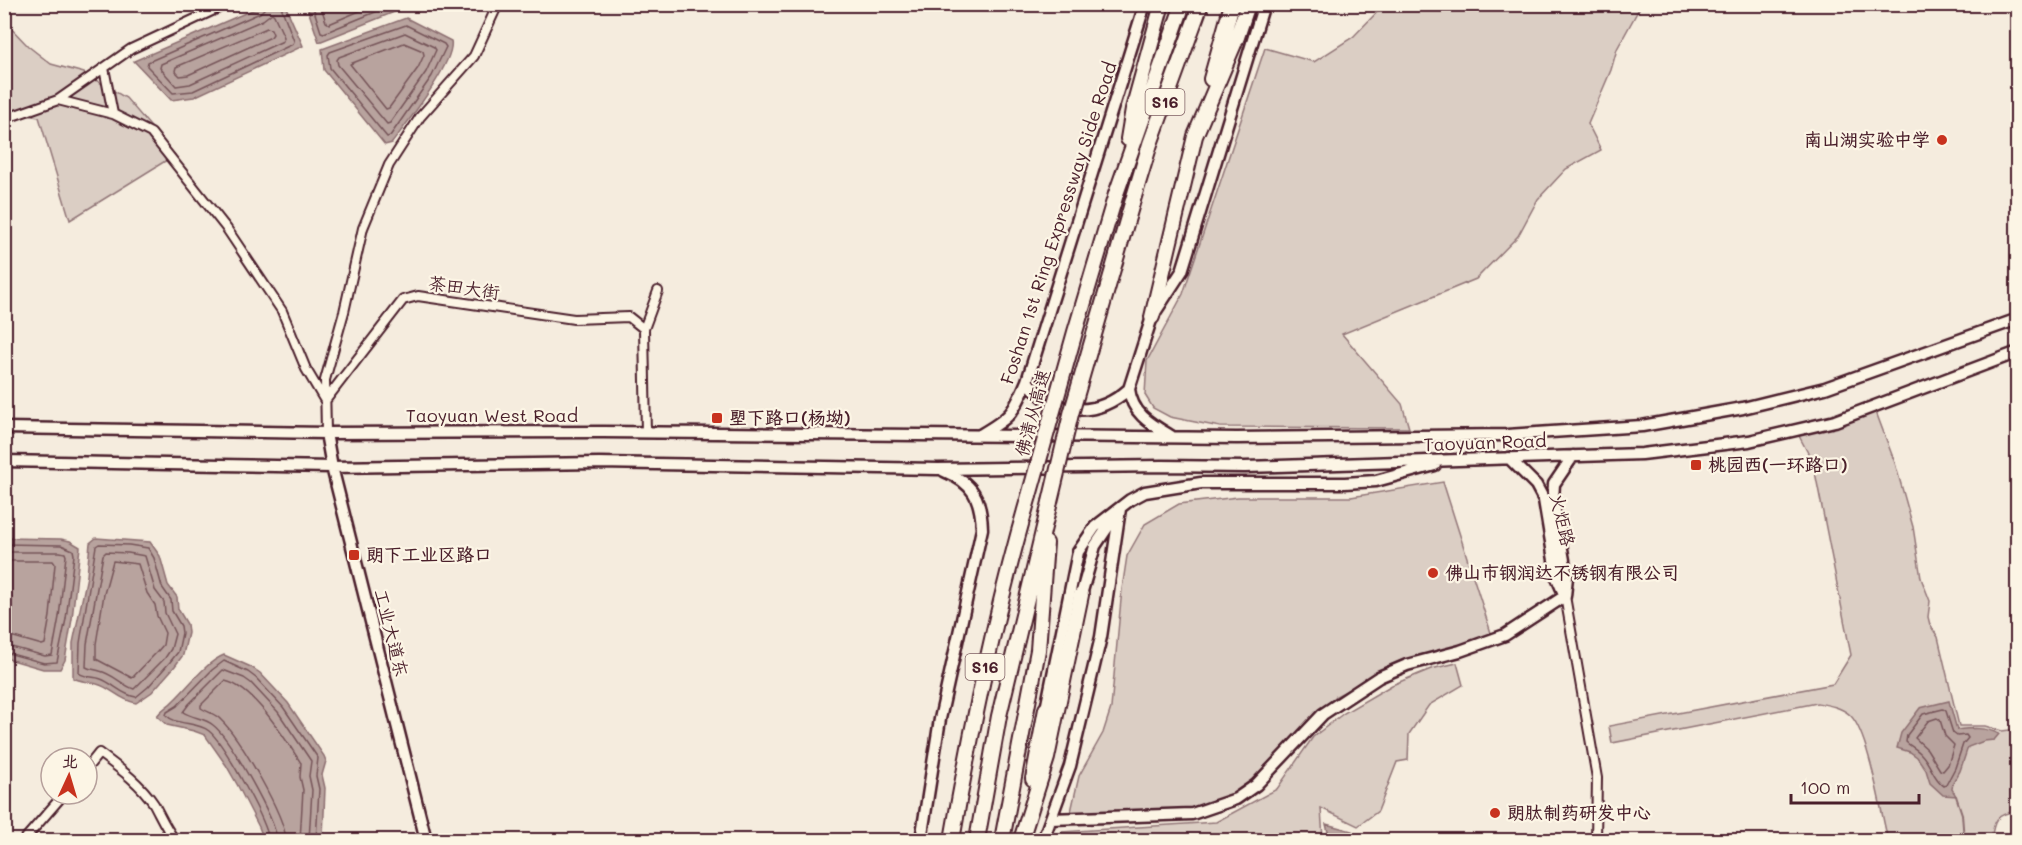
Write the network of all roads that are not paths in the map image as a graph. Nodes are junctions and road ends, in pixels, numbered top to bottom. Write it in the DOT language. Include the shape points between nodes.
graph roads {
  1 [pos="227,4"];
  2 [pos="498,4"];
  3 [pos="1145,4"];
  4 [pos="1162,4"];
  5 [pos="1183,4"];
  6 [pos="1201,4"];
  7 [pos="1232,4"];
  8 [pos="1248,4"];
  9 [pos="1264,4"];
  10 [pos="104,68"];
  11 [pos="58,100"];
  12 [pos="113,114"];
  13 [pos="4,119"];
  14 [pos="1196,136"];
  15 [pos="1121,176"];
  16 [pos="658,291"];
  17 [pos="1152,317"];
  18 [pos="2018,319"];
  19 [pos="644,329"];
  20 [pos="2018,352"];
  21 [pos="1027,381"];
  22 [pos="1130,389"];
  23 [pos="325,401"];
  24 [pos="4,428"];
  25 [pos="326,433"];
  26 [pos="646,433"];
  27 [pos="979,436"];
  28 [pos="1174,438"];
  29 [pos="1573,456"];
  30 [pos="1509,458"];
  31 [pos="1453,460"];
  32 [pos="4,461"];
  33 [pos="332,467"];
  34 [pos="938,469"];
  35 [pos="1050,502"];
  36 [pos="1120,509"];
  37 [pos="1081,596"];
  38 [pos="1565,596"];
  39 [pos="1046,709"];
  40 [pos="99,753"];
  41 [pos="54,806"];
  42 [pos="1051,819"];
  43 [pos="1022,836"];
  44 [pos="24,840"];
  45 [pos="175,840"];
  46 [pos="426,840"];
  47 [pos="921,840"];
  48 [pos="952,840"];
  49 [pos="977,840"];
  50 [pos="1002,840"];
  51 [pos="1043,840"];
  52 [pos="1596,840"];
  1 -- 10 [label="street" via="131,49"];
  2 -- 23 [label="street" via="474,56 420,117 389,165 363,228 325,380"];
  3 -- 21 [label="main road, Foshan 1st Ring Expressway Side Road"];
  4 -- 15 [label="highway" via="1133,109"];
  5 -- 15 [label="highway, 佛清从高速 / S16"];
  6 -- 35 [label="highway, 佛清从高速 / S16, bridge" via="1132,200"];
  7 -- 14 [label="highway"];
  8 -- 14 [label="highway"];
  9 -- 17 [label="main road" via="1182,271"];
  10 -- 11 [label="street"];
  10 -- 12 [label="street"];
  11 -- 12 [label="street"];
  11 -- 13 [label="street"];
  12 -- 23 [label="street" via="151,133 227,229 282,311 306,369"];
  14 -- 17 [label="highway"];
  15 -- 48 [label="highway, 佛清从高速 / S16, bridge" via="1011,557 980,689"];
  16 -- 19 [label="street"];
  17 -- 22 [label="main road"];
  18 -- 28 [label="main road, Taoyuan Road" via="1825,388 1642,426 1507,435"];
  19 -- 23 [label="street, 茶田大街" via="629,317 574,319 418,296 403,300"];
  19 -- 26 [label="street"];
  20 -- 29 [label="main road, Taoyuan Road" via="1835,421 1749,441 1642,454"];
  21 -- 22 [label="main road" via="1044,398 1079,410 1099,407"];
  21 -- 27 [label="main road, Foshan 1st Ring Expressway Side Road" via="1015,409"];
  22 -- 28 [label="main road" via="1131,401 1145,420"];
  23 -- 25 [label="street"];
  24 -- 25 [label="main road, Taoyuan West Road"];
  25 -- 26 [label="main road, Taoyuan West Road"];
  25 -- 33 [label="main road, 工业大道东"];
  26 -- 27 [label="main road, Taoyuan West Road"];
  27 -- 28 [label="main road, Taoyuan Road"];
  29 -- 30 [label="main road, Taoyuan Road"];
  29 -- 38 [label="main road, 火炬路" via="1554,484 1553,499 1567,577"];
  30 -- 31 [label="main road, Taoyuan Road"];
  30 -- 38 [label="main road, 火炬路" via="1536,485 1544,500 1557,578"];
  31 -- 34 [label="main road, Taoyuan Road" via="1245,467"];
  31 -- 36 [label="main road" via="1376,481 1201,483 1166,488 1145,492"];
  32 -- 33 [label="main road"];
  33 -- 34 [label="main road" via="599,463"];
  33 -- 46 [label="main road, 工业大道东"];
  34 -- 47 [label="main road" via="958,477 971,488 978,498 982,529 940,719"];
  35 -- 49 [label="highway, 佛清从高速 / S16" via="999,716"];
  35 -- 50 [label="highway" via="1038,650"];
  36 -- 37 [label="main road" via="1095,546"];
  36 -- 39 [label="main road" via="1095,527 1078,552"];
  36 -- 42 [label="main road" via="1101,637 1070,766"];
  37 -- 43 [label="highway" via="1047,758"];
  38 -- 42 [label="main road" via="1505,634 1378,677 1323,714 1256,785 1236,799 1192,814"];
  38 -- 52 [label="street" via="1597,778"];
  39 -- 43 [label="highway"];
  40 -- 45 [label="street" via="128,774 153,803"];
  41 -- 44 [label="street"];
  42 -- 51 [label="main road"];
}
